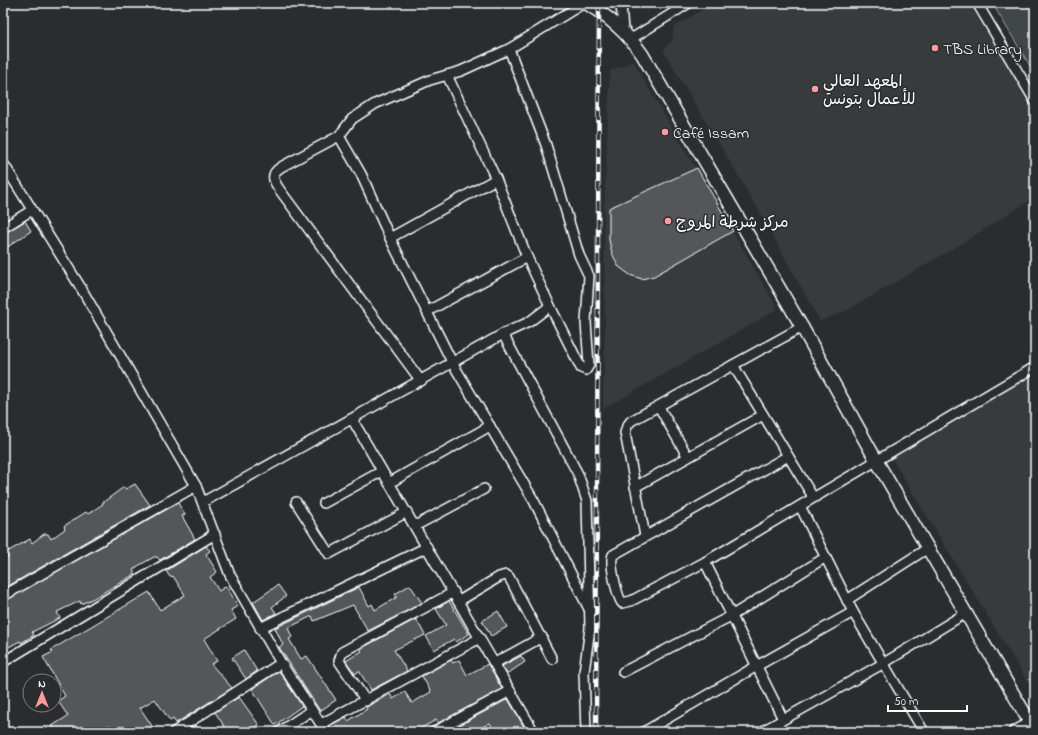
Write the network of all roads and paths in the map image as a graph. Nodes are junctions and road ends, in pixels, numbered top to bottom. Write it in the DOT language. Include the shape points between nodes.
graph roads {
  1 [pos="585,3"];
  2 [pos="621,3"];
  3 [pos="689,3"];
  4 [pos="977,3"];
  5 [pos="627,35"];
  6 [pos="509,49"];
  7 [pos="447,75"];
  8 [pos="1035,101"];
  9 [pos="339,136"];
  10 [pos="3,163"];
  11 [pos="496,179"];
  12 [pos="32,210"];
  13 [pos="3,228"];
  14 [pos="390,238"];
  15 [pos="527,257"];
  16 [pos="550,306"];
  17 [pos="428,311"];
  18 [pos="802,327"];
  19 [pos="503,334"];
  20 [pos="453,364"];
  21 [pos="733,365"];
  22 [pos="1035,366"];
  23 [pos="421,381"];
  24 [pos="659,407"];
  25 [pos="763,415"];
  26 [pos="352,419"];
  27 [pos="490,426"];
  28 [pos="788,456"];
  29 [pos="688,457"];
  30 [pos="876,460"];
  31 [pos="382,471"];
  32 [pos="389,483"];
  33 [pos="196,486"];
  34 [pos="635,487"];
  35 [pos="484,489"];
  36 [pos="813,497"];
  37 [pos="203,502"];
  38 [pos="296,502"];
  39 [pos="324,503"];
  40 [pos="800,506"];
  41 [pos="407,512"];
  42 [pos="415,526"];
  43 [pos="215,534"];
  44 [pos="645,536"];
  45 [pos="427,547"];
  46 [pos="928,548"];
  47 [pos="826,557"];
  48 [pos="705,562"];
  49 [pos="454,592"];
  50 [pos="3,596"];
  51 [pos="847,600"];
  52 [pos="459,601"];
  53 [pos="590,611"];
  54 [pos="853,612"];
  55 [pos="966,613"];
  56 [pos="731,616"];
  57 [pos="260,628"];
  58 [pos="542,637"];
  59 [pos="480,638"];
  60 [pos="552,659"];
  61 [pos="3,662"];
  62 [pos="281,663"];
  63 [pos="495,663"];
  64 [pos="884,663"];
  65 [pos="755,666"];
  66 [pos="623,672"];
  67 [pos="510,691"];
  68 [pos="366,701"];
  69 [pos="312,710"];
  70 [pos="779,721"];
  71 [pos="1032,726"];
  72 [pos="323,728"];
  73 [pos="174,732"];
  74 [pos="279,732"];
  75 [pos="434,732"];
  76 [pos="534,732"];
  77 [pos="586,732"];
  78 [pos="644,732"];
  79 [pos="761,732"];
  80 [pos="780,732"];
  81 [pos="924,732"];
  82 [pos="1013,732"];
  1 -- 5 [label="street" via="599,11"];
  1 -- 6 [label="street"];
  2 -- 5 [label="street"];
  3 -- 5 [label="street"];
  4 -- 8 [label="street"];
  5 -- 18 [label="street" via="642,54"];
  6 -- 7 [label="street"];
  6 -- 16 [label="street" via="546,145 579,255 589,276 586,370 582,370 578,363"];
  7 -- 9 [label="street" via="374,104 352,119"];
  7 -- 11 [label="street"];
  9 -- 14 [label="street" via="361,174"];
  9 -- 23 [label="street" via="275,171 274,181"];
  10 -- 12 [label="street"];
  11 -- 14 [label="street"];
  11 -- 15 [label="street"];
  12 -- 13 [label="street"];
  12 -- 33 [label="street" via="81,288"];
  14 -- 17 [label="street"];
  15 -- 16 [label="street"];
  15 -- 17 [label="street"];
  16 -- 19 [label="street" via="529,322"];
  17 -- 20 [label="street"];
  18 -- 21 [label="street"];
  18 -- 30 [label="street"];
  19 -- 20 [label="street"];
  19 -- 53 [label="street" via="578,474 585,493 589,524"];
  20 -- 23 [label="street"];
  20 -- 27 [label="street"];
  21 -- 24 [label="street"];
  21 -- 25 [label="street"];
  22 -- 30 [label="street"];
  23 -- 26 [label="street"];
  24 -- 29 [label="street"];
  24 -- 34 [label="street" via="627,426 625,433"];
  25 -- 28 [label="street"];
  25 -- 29 [label="street"];
  26 -- 31 [label="street"];
  26 -- 37 [label="street"];
  27 -- 32 [label="street"];
  27 -- 53 [label="street" via="534,501"];
  28 -- 36 [label="street"];
  28 -- 44 [label="street"];
  29 -- 34 [label="street"];
  30 -- 36 [label="street"];
  30 -- 46 [label="street"];
  31 -- 32 [label="street"];
  31 -- 39 [label="street"];
  32 -- 41 [label="street"];
  33 -- 37 [label="street"];
  33 -- 50 [label="street"];
  34 -- 44 [label="street"];
  35 -- 42 [label="street"];
  36 -- 40 [label="street"];
  37 -- 43 [label="street"];
  38 -- 41 [label="street" via="329,554"];
  40 -- 47 [label="street"];
  40 -- 48 [label="street"];
  41 -- 42 [label="street"];
  42 -- 45 [label="street"];
  43 -- 57 [label="street" via="230,575"];
  43 -- 61 [label="street"];
  44 -- 48 [label="street" via="617,552 612,558 622,603 631,601"];
  45 -- 49 [label="street"];
  45 -- 57 [label="street"];
  46 -- 51 [label="street"];
  46 -- 55 [label="street"];
  47 -- 51 [label="street"];
  47 -- 56 [label="street"];
  48 -- 56 [label="street"];
  49 -- 52 [label="street"];
  49 -- 68 [label="street" via="342,652 339,661"];
  51 -- 54 [label="street"];
  52 -- 58 [label="street" via="506,575"];
  52 -- 59 [label="street"];
  53 -- 77 [label="street" via="590,635 584,672"];
  54 -- 64 [label="street"];
  54 -- 65 [label="street"];
  55 -- 64 [label="street"];
  55 -- 71 [label="street"];
  56 -- 65 [label="street"];
  56 -- 66 [label="street"];
  57 -- 62 [label="street"];
  58 -- 60 [label="street"];
  58 -- 63 [label="street"];
  59 -- 63 [label="street"];
  59 -- 68 [label="street"];
  62 -- 69 [label="street"];
  62 -- 73 [label="street"];
  63 -- 67 [label="street"];
  64 -- 70 [label="street"];
  64 -- 81 [label="street"];
  65 -- 70 [label="street"];
  65 -- 78 [label="street"];
  67 -- 75 [label="street"];
  67 -- 76 [label="street"];
  68 -- 72 [label="street"];
  69 -- 72 [label="street"];
  69 -- 74 [label="street"];
  70 -- 79 [label="street"];
  70 -- 80 [label="street"];
  71 -- 82 [label="street"];
}
